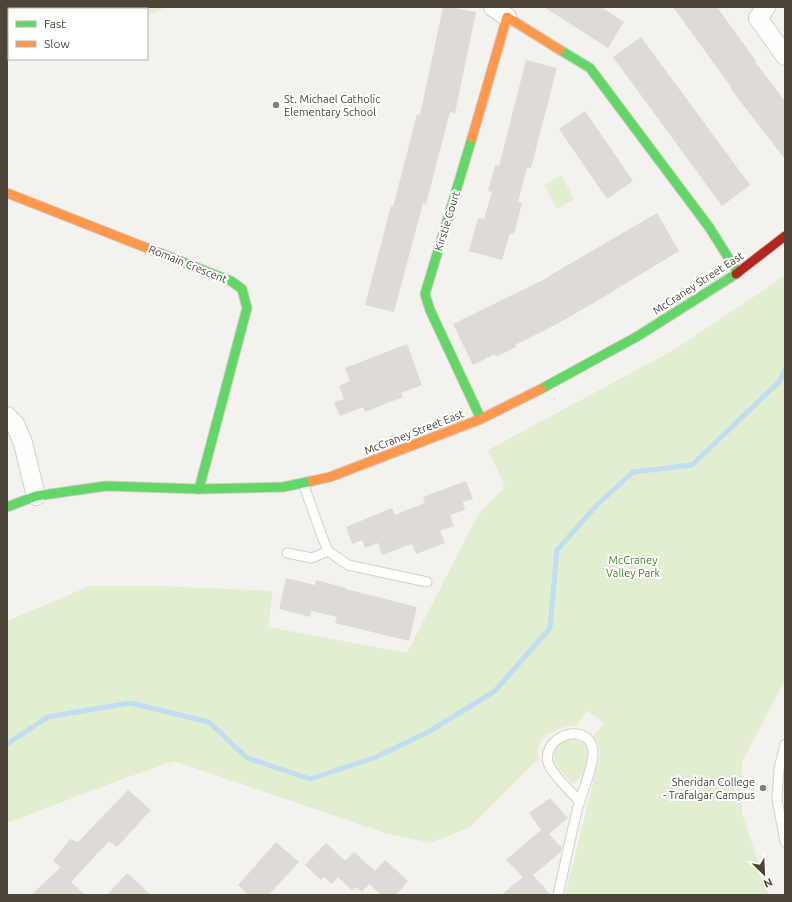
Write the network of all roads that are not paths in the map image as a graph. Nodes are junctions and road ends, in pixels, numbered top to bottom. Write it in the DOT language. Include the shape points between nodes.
graph roads {
  1 [pos="758,11"];
  2 [pos="500,12"];
  3 [pos="785,56"];
  4 [pos="7,193"];
  5 [pos="785,236"];
  6 [pos="738,273"];
  7 [pos="7,416"];
  8 [pos="481,419"];
  9 [pos="303,483"];
  10 [pos="199,489"];
  11 [pos="36,496"];
  12 [pos="7,507"];
  13 [pos="328,551"];
  14 [pos="287,553"];
  15 [pos="427,582"];
  16 [pos="785,744"];
  17 [pos="580,802"];
  18 [pos="785,842"];
  19 [pos="558,895"];
  1 -- 3 [label="street"];
  2 -- 6 [label="street, Kirstie Court" via="590,68 709,227"];
  2 -- 8 [label="street, Kirstie Court" via="468,153 425,294"];
  4 -- 10 [label="street, Romain Crescent" via="231,281 242,289 247,308"];
  5 -- 6 [label="street, McCraney Street East"];
  6 -- 8 [label="street, McCraney Street East" via="638,336 524,399"];
  7 -- 11 [label="street" via="15,424 23,443"];
  8 -- 9 [label="street, McCraney Street East" via="330,477"];
  9 -- 10 [label="street, McCraney Street East" via="283,487"];
  9 -- 13 [label="lane"];
  10 -- 11 [label="street, McCraney Street East" via="106,486"];
  11 -- 12 [label="street, McCraney Street East"];
  13 -- 14 [label="lane" via="312,558"];
  13 -- 15 [label="lane" via="348,565"];
  16 -- 18 [label="lane" via="779,769 777,799"];
  17 -- 17 [label="lane" via="594,752 586,738 580,734 573,734 557,739 550,745 547,757 554,774"];
  17 -- 19 [label="lane"];
}
